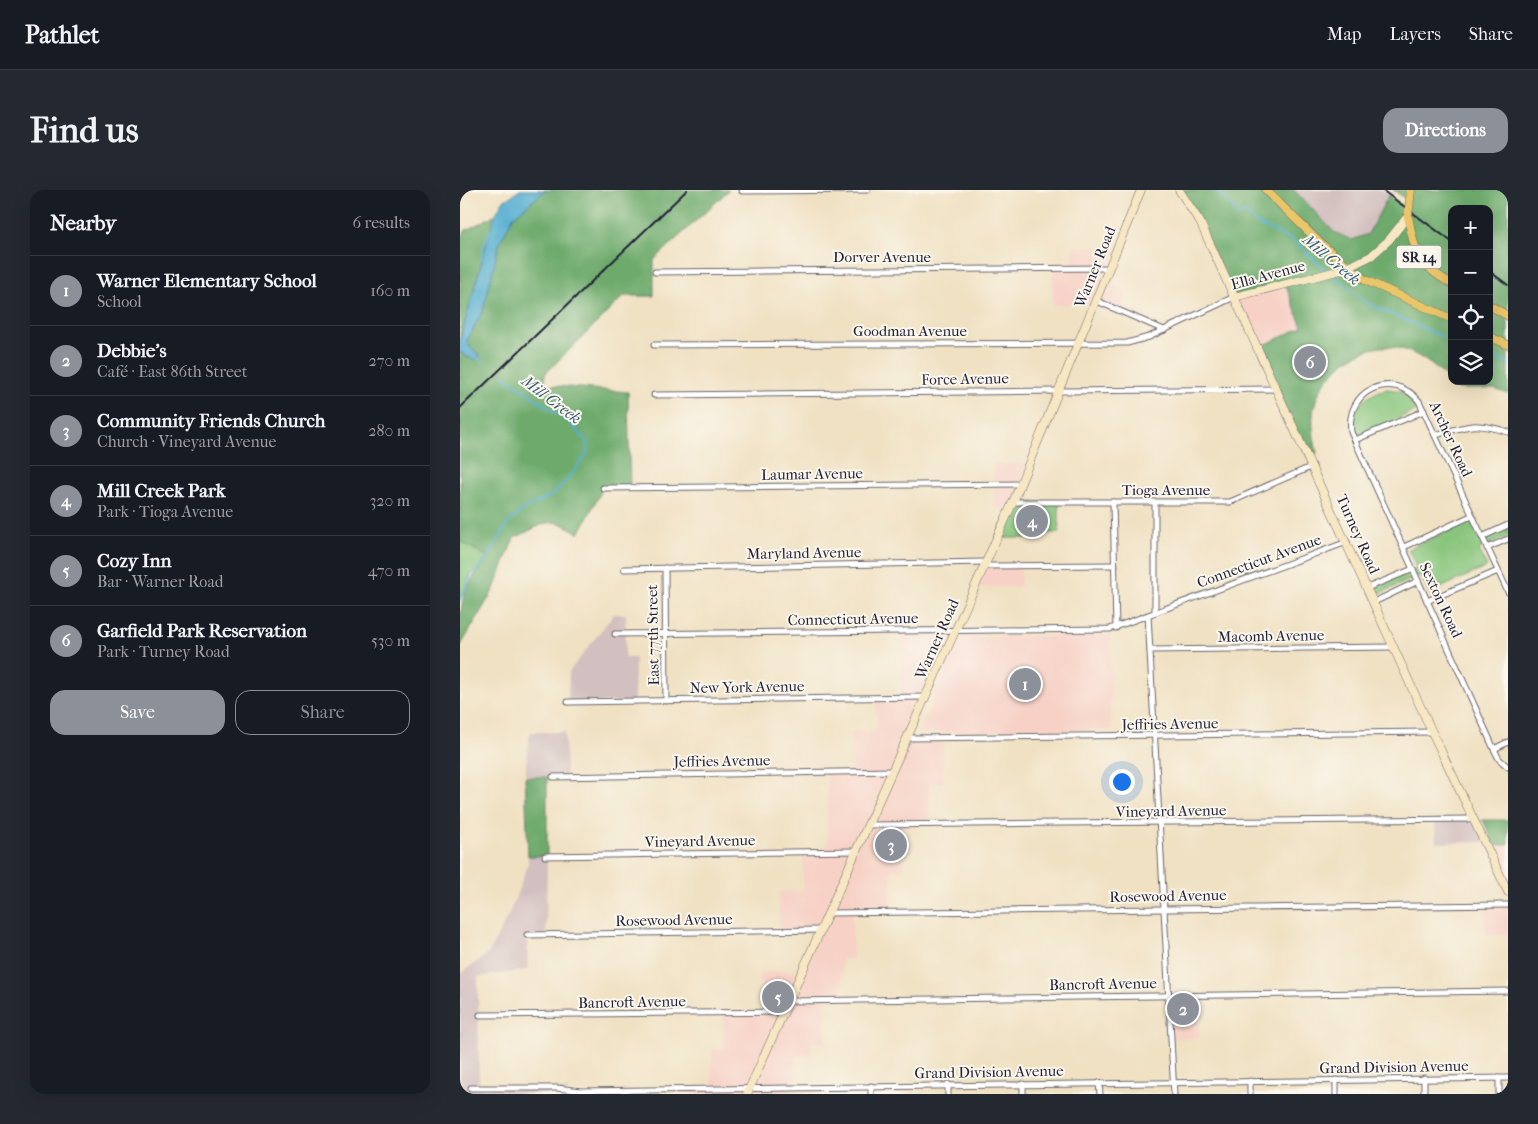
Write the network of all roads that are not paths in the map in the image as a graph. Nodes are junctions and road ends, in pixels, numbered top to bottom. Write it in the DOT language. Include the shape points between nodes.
graph roads {
  1 [pos="867,190"];
  2 [pos="1141,190"];
  3 [pos="1179,190"];
  4 [pos="1266,190"];
  5 [pos="1411,190"];
  6 [pos="742,191"];
  7 [pos="1408,216"];
  8 [pos="1108,268"];
  9 [pos="655,272"];
  10 [pos="1448,281"];
  11 [pos="1234,297"];
  12 [pos="1096,301"];
  13 [pos="1493,307"];
  14 [pos="1508,316"];
  15 [pos="1448,317"];
  16 [pos="1164,330"];
  17 [pos="1493,338"];
  18 [pos="1079,342"];
  19 [pos="654,345"];
  20 [pos="1508,345"];
  21 [pos="1277,389"];
  22 [pos="1060,391"];
  23 [pos="654,395"];
  24 [pos="1424,411"];
  25 [pos="1508,432"];
  26 [pos="1436,435"];
  27 [pos="1355,440"];
  28 [pos="1313,466"];
  29 [pos="1020,484"];
  30 [pos="603,488"];
  31 [pos="1013,502"];
  32 [pos="1113,502"];
  33 [pos="1155,503"];
  34 [pos="1471,516"];
  35 [pos="1508,525"];
  36 [pos="1482,537"];
  37 [pos="1508,539"];
  38 [pos="1347,542"];
  39 [pos="1404,546"];
  40 [pos="1487,548"];
  41 [pos="985,564"];
  42 [pos="1115,565"];
  43 [pos="665,568"];
  44 [pos="624,569"];
  45 [pos="1413,569"];
  46 [pos="1498,571"];
  47 [pos="1418,581"];
  48 [pos="1368,588"];
  49 [pos="1508,592"];
  50 [pos="1427,601"];
  51 [pos="1374,602"];
  52 [pos="1155,612"];
  53 [pos="1148,615"];
  54 [pos="1116,628"];
  55 [pos="957,630"];
  56 [pos="615,634"];
  57 [pos="666,635"];
  58 [pos="1393,647"];
  59 [pos="1150,650"];
  60 [pos="926,697"];
  61 [pos="666,701"];
  62 [pos="568,702"];
  63 [pos="1432,732"];
  64 [pos="1154,737"];
  65 [pos="908,738"];
  66 [pos="1508,742"];
  67 [pos="1494,748"];
  68 [pos="1508,767"];
  69 [pos="892,771"];
  70 [pos="553,777"];
  71 [pos="1474,819"];
  72 [pos="1159,824"];
  73 [pos="868,825"];
  74 [pos="856,851"];
  75 [pos="545,856"];
  76 [pos="1506,884"];
  77 [pos="1508,892"];
  78 [pos="1508,906"];
  79 [pos="1164,908"];
  80 [pos="829,913"];
  81 [pos="821,930"];
  82 [pos="527,935"];
  83 [pos="1508,991"];
  84 [pos="1169,996"];
  85 [pos="789,1002"];
  86 [pos="784,1012"];
  87 [pos="480,1015"];
  88 [pos="1424,1078"];
  89 [pos="1499,1078"];
  90 [pos="1508,1078"];
  91 [pos="1336,1080"];
  92 [pos="1250,1081"];
  93 [pos="1174,1082"];
  94 [pos="1100,1083"];
  95 [pos="948,1084"];
  96 [pos="1023,1084"];
  97 [pos="871,1086"];
  98 [pos="795,1087"];
  99 [pos="471,1088"];
  100 [pos="748,1091"];
  101 [pos="796,1094"];
  102 [pos="871,1094"];
  103 [pos="948,1094"];
  104 [pos="1023,1094"];
  105 [pos="1100,1094"];
  106 [pos="1174,1094"];
  107 [pos="1250,1094"];
  108 [pos="1336,1094"];
  109 [pos="1424,1094"];
  110 [pos="1499,1094"];
  1 -- 6 [label="street"];
  2 -- 8 [label="main road, Warner Road"];
  3 -- 11 [label="main road, Turney Road" via="1200,222"];
  4 -- 15 [label="main road" via="1320,243 1365,280"];
  5 -- 7 [label="main road, SR 14, bridge"];
  7 -- 10 [label="main road, SR 14" via="1414,249 1422,263"];
  7 -- 11 [label="main road, Ella Avenue, bridge" via="1371,256 1345,269"];
  8 -- 9 [label="street, Dorver Avenue"];
  8 -- 12 [label="main road, Warner Road"];
  11 -- 16 [label="street, Ella Avenue"];
  11 -- 21 [label="main road, Turney Road"];
  12 -- 16 [label="street"];
  12 -- 18 [label="main road, Warner Road"];
  13 -- 14 [label="main road"];
  16 -- 18 [label="street, Goodman Avenue" via="1127,343"];
  17 -- 20 [label="main road"];
  18 -- 19 [label="street, Goodman Avenue"];
  18 -- 22 [label="main road, Warner Road"];
  21 -- 22 [label="street, Force Avenue"];
  21 -- 28 [label="main road, Turney Road"];
  22 -- 23 [label="street, Force Avenue"];
  22 -- 29 [label="main road, Warner Road"];
  24 -- 26 [label="street, Archer Road"];
  24 -- 27 [label="street"];
  24 -- 27 [label="street, Archer Road" via="1405,388 1388,385 1372,389 1358,398 1351,416 1351,432"];
  25 -- 26 [label="street" via="1469,425"];
  26 -- 34 [label="street, Archer Road"];
  27 -- 39 [label="street, Sexton Road"];
  28 -- 33 [label="street, Tioga Avenue" via="1230,502"];
  28 -- 38 [label="main road, Turney Road"];
  29 -- 30 [label="street, Laumar Avenue"];
  29 -- 31 [label="main road, Warner Road"];
  31 -- 32 [label="street, Tioga Avenue"];
  31 -- 41 [label="main road, Warner Road"];
  32 -- 33 [label="street, Tioga Avenue"];
  32 -- 42 [label="street"];
  33 -- 52 [label="street"];
  34 -- 36 [label="street, Archer Road"];
  34 -- 39 [label="street"];
  35 -- 36 [label="street"];
  36 -- 40 [label="street, Archer Road"];
  37 -- 40 [label="street"];
  38 -- 48 [label="main road, Turney Road"];
  38 -- 52 [label="street, Connecticut Avenue"];
  39 -- 45 [label="street, Sexton Road"];
  40 -- 46 [label="street, Archer Road"];
  41 -- 42 [label="street, Maryland Avenue"];
  41 -- 43 [label="street, Maryland Avenue"];
  41 -- 55 [label="main road, Warner Road"];
  42 -- 54 [label="street"];
  43 -- 44 [label="street, Maryland Avenue"];
  43 -- 57 [label="street, East 77th Street"];
  45 -- 47 [label="street, Sexton Road"];
  45 -- 48 [label="street"];
  46 -- 49 [label="street, Archer Road"];
  46 -- 50 [label="street"];
  47 -- 50 [label="street, Sexton Road"];
  47 -- 51 [label="street"];
  48 -- 51 [label="main road, Turney Road"];
  50 -- 67 [label="street, Sexton Road"];
  51 -- 58 [label="main road, Turney Road"];
  52 -- 53 [label="street, Connecticut Avenue"];
  53 -- 54 [label="street, Connecticut Avenue"];
  53 -- 59 [label="street"];
  54 -- 55 [label="street, Connecticut Avenue"];
  55 -- 57 [label="street, Connecticut Avenue"];
  55 -- 60 [label="main road, Warner Road"];
  56 -- 57 [label="street, Connecticut Avenue"];
  57 -- 61 [label="street, East 77th Street"];
  58 -- 59 [label="street, Macomb Avenue"];
  58 -- 63 [label="main road, Turney Road"];
  59 -- 64 [label="street"];
  60 -- 61 [label="street, New York Avenue"];
  60 -- 65 [label="main road, Warner Road"];
  61 -- 62 [label="street, New York Avenue"];
  63 -- 64 [label="street, Jeffries Avenue"];
  63 -- 71 [label="main road, Turney Road"];
  64 -- 65 [label="street, Jeffries Avenue"];
  64 -- 72 [label="street"];
  65 -- 69 [label="main road, Warner Road"];
  66 -- 67 [label="street"];
  67 -- 68 [label="street, Sexton Road"];
  69 -- 70 [label="street, Jeffries Avenue"];
  69 -- 73 [label="main road, Warner Road"];
  71 -- 72 [label="street, Vineyard Avenue"];
  71 -- 76 [label="main road, Turney Road"];
  72 -- 73 [label="street, Vineyard Avenue"];
  72 -- 79 [label="street"];
  73 -- 74 [label="main road, Warner Road"];
  74 -- 75 [label="street, Vineyard Avenue"];
  74 -- 80 [label="main road, Warner Road"];
  76 -- 77 [label="main road, Turney Road"];
  78 -- 79 [label="street, Rosewood Avenue"];
  79 -- 80 [label="street, Rosewood Avenue"];
  79 -- 84 [label="street"];
  80 -- 81 [label="main road, Warner Road"];
  81 -- 82 [label="street, Rosewood Avenue"];
  81 -- 85 [label="main road, Warner Road"];
  83 -- 84 [label="street, Bancroft Avenue"];
  84 -- 85 [label="street, Bancroft Avenue"];
  84 -- 93 [label="street"];
  85 -- 86 [label="main road, Warner Road"];
  86 -- 87 [label="street, Bancroft Avenue"];
  86 -- 100 [label="main road, Warner Road"];
  88 -- 89 [label="street, Grand Division Avenue"];
  88 -- 91 [label="street, Grand Division Avenue"];
  88 -- 109 [label="street"];
  89 -- 90 [label="street, Grand Division Avenue"];
  89 -- 110 [label="street"];
  91 -- 92 [label="street, Grand Division Avenue"];
  91 -- 108 [label="street"];
  92 -- 93 [label="street, Grand Division Avenue"];
  92 -- 107 [label="street"];
  93 -- 94 [label="street, Grand Division Avenue"];
  93 -- 106 [label="street"];
  94 -- 96 [label="street, Grand Division Avenue"];
  94 -- 105 [label="street"];
  95 -- 96 [label="street, Grand Division Avenue"];
  95 -- 97 [label="street, Grand Division Avenue"];
  95 -- 103 [label="street"];
  96 -- 104 [label="street"];
  97 -- 98 [label="street, Grand Division Avenue"];
  97 -- 102 [label="street"];
  98 -- 100 [label="street, Grand Division Avenue"];
  98 -- 101 [label="street"];
  99 -- 100 [label="street, Grand Division Avenue"];
}
